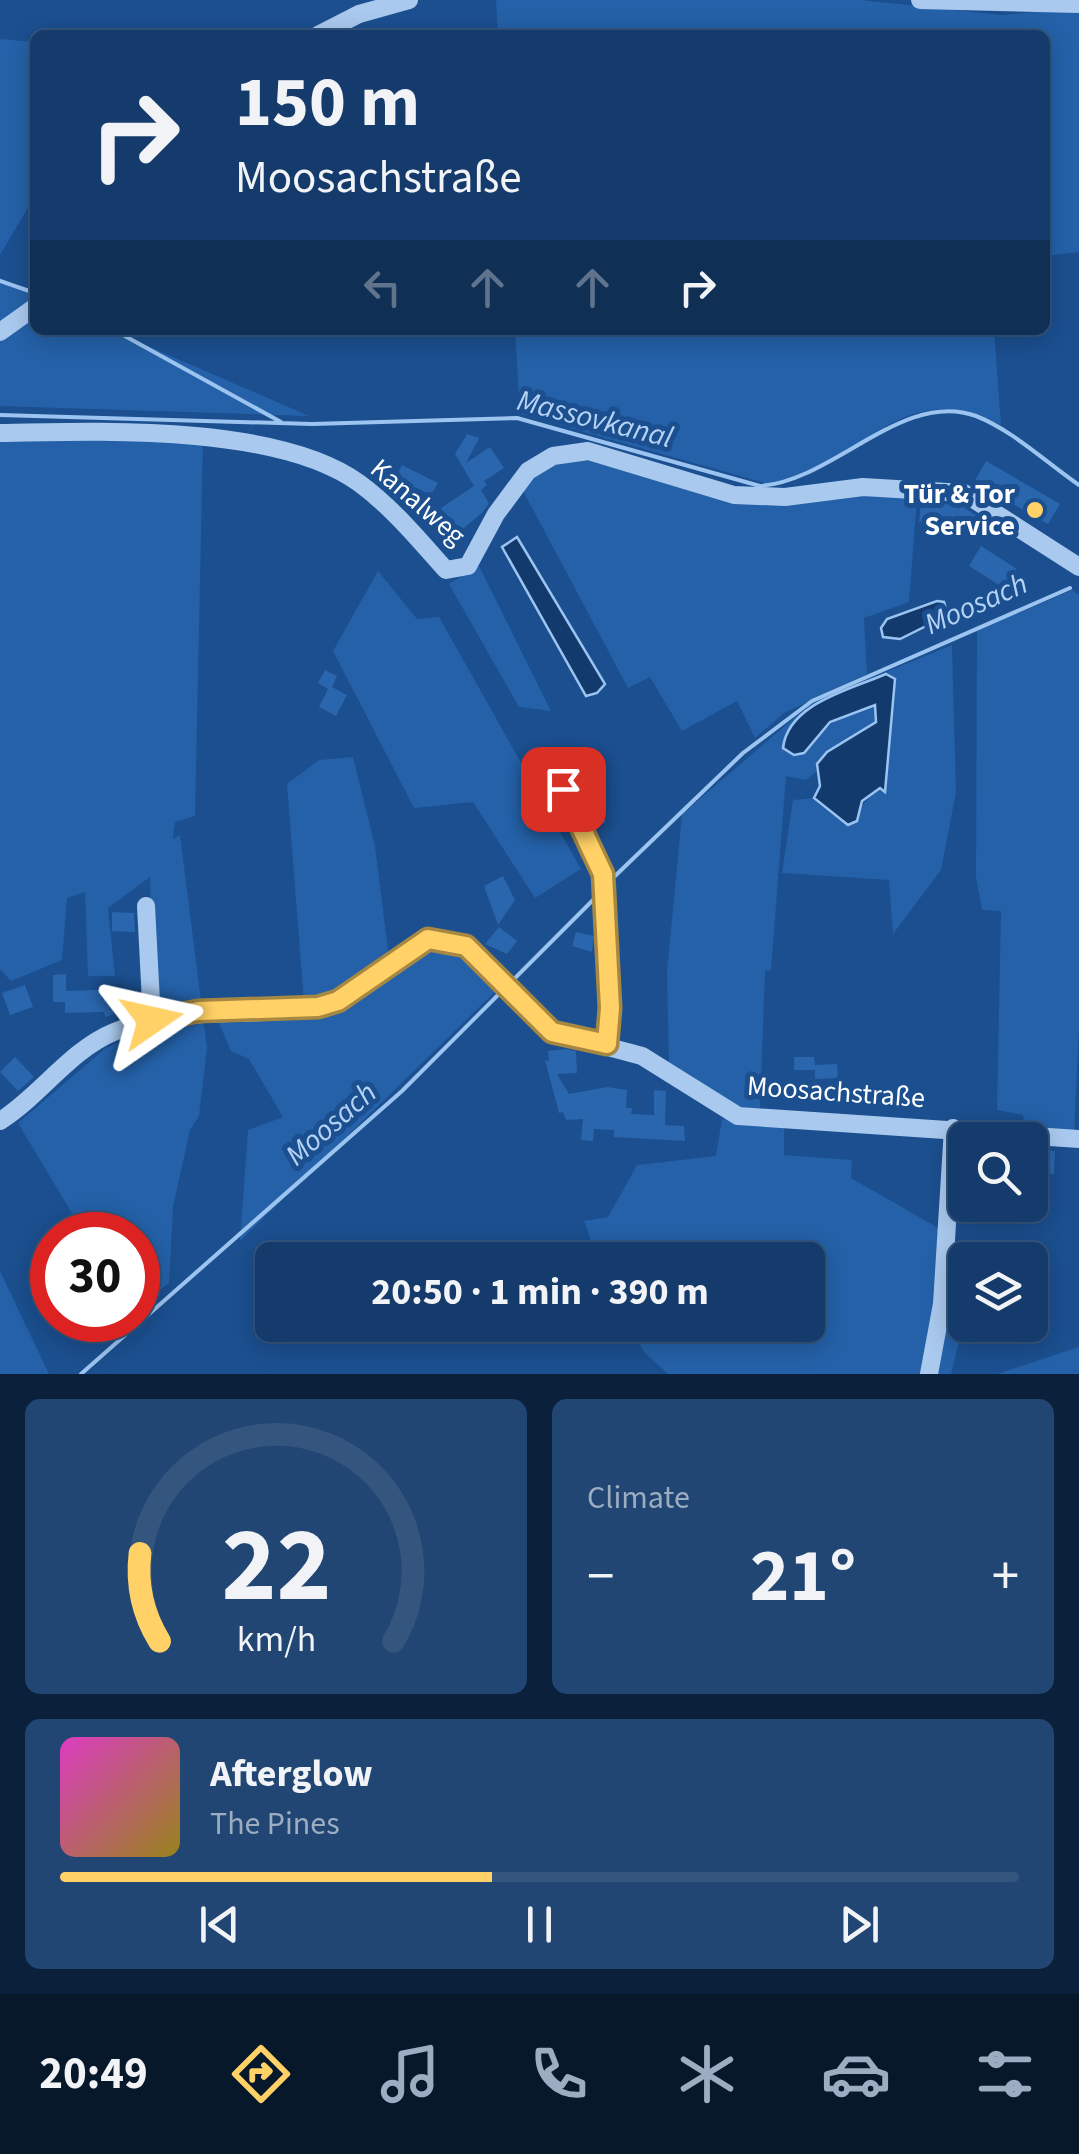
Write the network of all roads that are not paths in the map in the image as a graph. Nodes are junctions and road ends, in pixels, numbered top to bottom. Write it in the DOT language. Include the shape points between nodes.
graph roads {
  1 [pos="409,0"];
  2 [pos="920,0"];
  3 [pos="1079,4"];
  4 [pos="328,30"];
  5 [pos="30,311"];
  6 [pos="0,332"];
  7 [pos="0,434"];
  8 [pos="1079,567"];
  9 [pos="563,789"];
  10 [pos="146,906"];
  11 [pos="152,1020"];
  12 [pos="607,1044"];
  13 [pos="0,1121"];
  14 [pos="948,1128"];
  15 [pos="1048,1137"];
  16 [pos="1079,1140"];
  17 [pos="948,1208"];
  18 [pos="929,1374"];
  1 -- 4 [label="street"];
  2 -- 3 [label="street"];
  5 -- 6 [label="street"];
  7 -- 8 [label="street, Kanalweg" via="238,440 298,454 358,482 446,570 468,566 528,471 552,456 588,451 734,495 863,488 964,493"];
  9 -- 12 [label="street" via="603,874"];
  10 -- 11 [label="street"];
  11 -- 12 [label="street, Moosachstraße" via="328,1004 428,939 466,946 552,1032"];
  11 -- 13 [label="street, Moosachstraße" via="93,1043"];
  12 -- 14 [label="street, Moosachstraße" via="652,1061 738,1116"];
  15 -- 16 [label="street, Moosachstraße"];
  17 -- 18 [label="street"];
}
